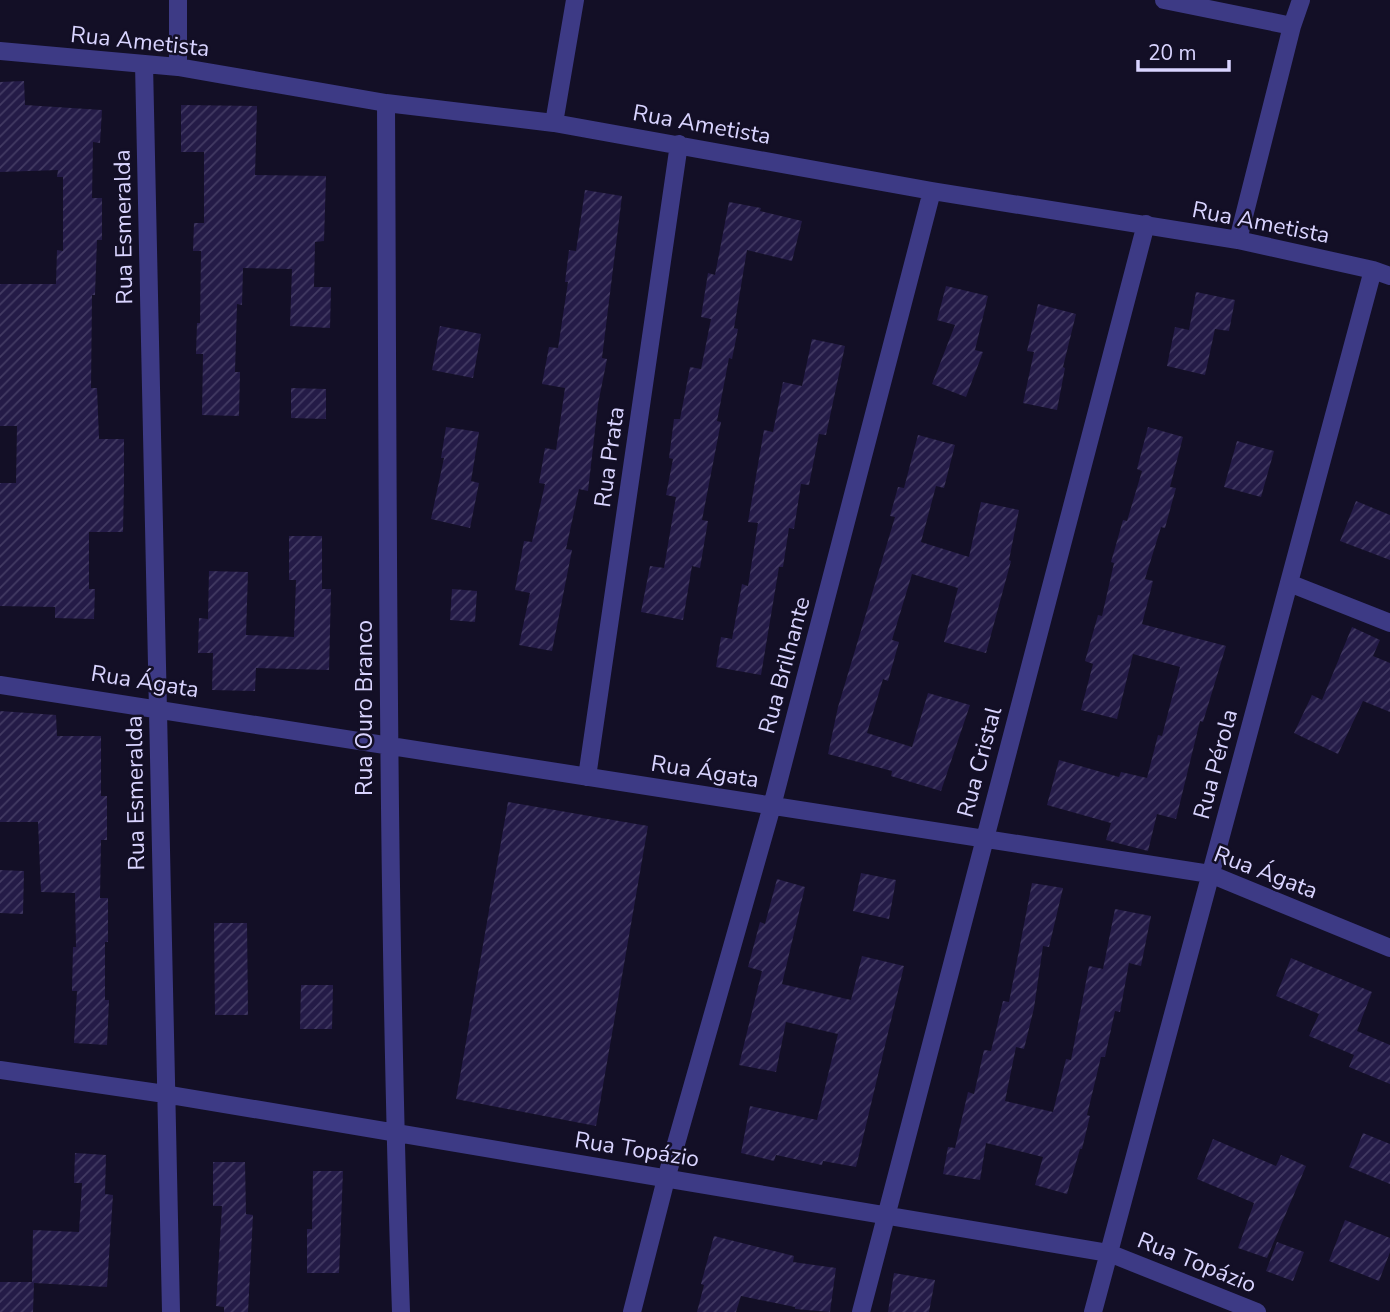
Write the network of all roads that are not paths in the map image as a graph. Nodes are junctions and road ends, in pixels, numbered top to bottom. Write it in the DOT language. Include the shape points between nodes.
graph roads {
  1 [pos="178,0"];
  2 [pos="575,0"];
  3 [pos="1164,0"];
  4 [pos="1301,0"];
  5 [pos="1292,26"];
  6 [pos="0,51"];
  7 [pos="144,64"];
  8 [pos="178,67"];
  9 [pos="386,103"];
  10 [pos="554,123"];
  11 [pos="679,144"];
  12 [pos="932,191"];
  13 [pos="1146,224"];
  14 [pos="1238,240"];
  15 [pos="1381,273"];
  16 [pos="1289,583"];
  17 [pos="1390,622"];
  18 [pos="0,685"];
  19 [pos="159,708"];
  20 [pos="388,744"];
  21 [pos="587,777"];
  22 [pos="772,806"];
  23 [pos="984,839"];
  24 [pos="1210,874"];
  25 [pos="1390,947"];
  26 [pos="0,1070"];
  27 [pos="165,1094"];
  28 [pos="395,1133"];
  29 [pos="666,1179"];
  30 [pos="886,1214"];
  31 [pos="1109,1253"];
  32 [pos="171,1312"];
  33 [pos="401,1312"];
  34 [pos="632,1312"];
  35 [pos="861,1312"];
  36 [pos="1093,1312"];
  37 [pos="1257,1312"];
  1 -- 8 [label="street"];
  2 -- 10 [label="street"];
  3 -- 5 [label="street"];
  4 -- 5 [label="street"];
  5 -- 14 [label="street"];
  6 -- 7 [label="street, Rua Ametista"];
  7 -- 8 [label="street, Rua Ametista"];
  7 -- 19 [label="street, Rua Esmeralda"];
  8 -- 9 [label="street, Rua Ametista"];
  9 -- 10 [label="street, Rua Ametista"];
  9 -- 20 [label="street, Rua Ouro Branco"];
  10 -- 11 [label="street, Rua Ametista"];
  11 -- 12 [label="street, Rua Ametista"];
  11 -- 21 [label="street, Rua Prata"];
  12 -- 13 [label="street, Rua Ametista"];
  12 -- 22 [label="street, Rua Brilhante"];
  13 -- 14 [label="street, Rua Ametista"];
  13 -- 23 [label="street, Rua Cristal"];
  14 -- 15 [label="street, Rua Ametista"];
  15 -- 16 [label="street, Rua Pérola"];
  16 -- 17 [label="street"];
  16 -- 24 [label="street, Rua Pérola"];
  18 -- 19 [label="street, Rua Ágata"];
  19 -- 20 [label="street, Rua Ágata"];
  19 -- 27 [label="street, Rua Esmeralda"];
  20 -- 21 [label="street, Rua Ágata"];
  20 -- 28 [label="street, Rua Ouro Branco"];
  21 -- 22 [label="street, Rua Ágata"];
  22 -- 23 [label="street, Rua Ágata"];
  22 -- 29 [label="street, Rua Brilhante"];
  23 -- 24 [label="street, Rua Ágata"];
  23 -- 30 [label="street, Rua Cristal"];
  24 -- 25 [label="street, Rua Ágata"];
  24 -- 31 [label="street, Rua Pérola"];
  26 -- 27 [label="street, Rua Topázio"];
  27 -- 28 [label="street, Rua Topázio"];
  27 -- 32 [label="street, Rua Esmeralda"];
  28 -- 29 [label="street, Rua Topázio"];
  28 -- 33 [label="street, Rua Ouro Branco"];
  29 -- 30 [label="street, Rua Topázio"];
  29 -- 34 [label="street, Rua Brilhante"];
  30 -- 31 [label="street, Rua Topázio"];
  30 -- 35 [label="street, Rua Cristal"];
  31 -- 36 [label="street, Rua Pérola"];
  31 -- 37 [label="street, Rua Topázio"];
}
